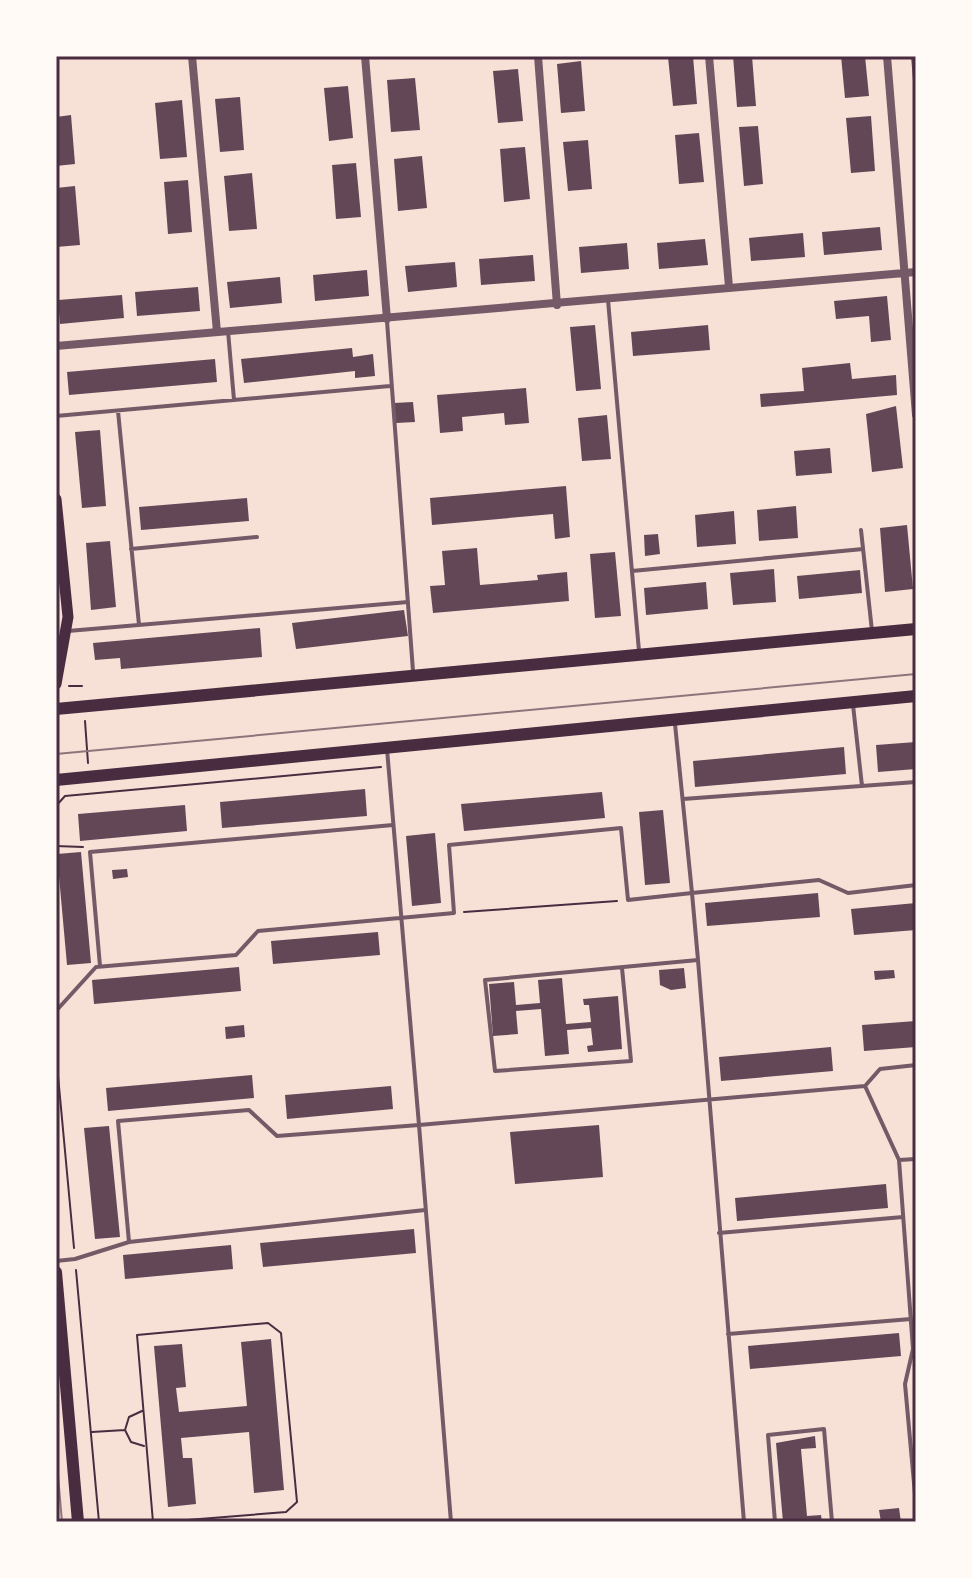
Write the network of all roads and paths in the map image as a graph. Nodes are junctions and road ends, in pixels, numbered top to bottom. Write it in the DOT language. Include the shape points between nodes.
graph roads {
  1 [pos="192,56"];
  2 [pos="365,56"];
  3 [pos="538,56"];
  4 [pos="709,56"];
  5 [pos="887,56"];
  6 [pos="916,272"];
  7 [pos="904,273"];
  8 [pos="729,287"];
  9 [pos="608,300"];
  10 [pos="557,305"];
  11 [pos="387,319"];
  12 [pos="228,331"];
  13 [pos="217,332"];
  14 [pos="56,346"];
  15 [pos="390,386"];
  16 [pos="234,400"];
  17 [pos="118,411"];
  18 [pos="916,415"];
  19 [pos="56,416"];
  20 [pos="56,499"];
  21 [pos="861,530"];
  22 [pos="257,537"];
  23 [pos="131,549"];
  24 [pos="863,549"];
  25 [pos="632,571"];
  26 [pos="61,592"];
  27 [pos="408,602"];
  28 [pos="139,625"];
  29 [pos="916,629"];
  30 [pos="872,633"];
  31 [pos="63,639"];
  32 [pos="639,654"];
  33 [pos="59,663"];
  34 [pos="414,674"];
  35 [pos="56,684"];
  36 [pos="916,696"];
  37 [pos="852,702"];
  38 [pos="56,709"];
  39 [pos="85,717"];
  40 [pos="675,720"];
  41 [pos="386,747"];
  42 [pos="88,764"];
  43 [pos="388,767"];
  44 [pos="56,780"];
  45 [pos="916,782"];
  46 [pos="862,786"];
  47 [pos="683,799"];
  48 [pos="56,806"];
  49 [pos="393,825"];
  50 [pos="56,846"];
  51 [pos="90,852"];
  52 [pos="916,885"];
  53 [pos="692,893"];
  54 [pos="628,900"];
  55 [pos="454,913"];
  56 [pos="401,917"];
  57 [pos="698,960"];
  58 [pos="100,966"];
  59 [pos="622,968"];
  60 [pos="56,1011"];
  61 [pos="56,1054"];
  62 [pos="916,1065"];
  63 [pos="865,1086"];
  64 [pos="710,1100"];
  65 [pos="419,1125"];
  66 [pos="916,1159"];
  67 [pos="899,1160"];
  68 [pos="426,1210"];
  69 [pos="903,1217"];
  70 [pos="719,1233"];
  71 [pos="129,1242"];
  72 [pos="75,1259"];
  73 [pos="56,1261"];
  74 [pos="916,1270"];
  75 [pos="907,1271"];
  76 [pos="56,1272"];
  77 [pos="911,1319"];
  78 [pos="728,1334"];
  79 [pos="916,1366"];
  80 [pos="909,1367"];
  81 [pos="143,1410"];
  82 [pos="125,1430"];
  83 [pos="91,1432"];
  84 [pos="146,1446"];
  85 [pos="915,1484"];
  86 [pos="916,1505"];
  87 [pos="78,1522"];
  88 [pos="99,1522"];
  89 [pos="153,1522"];
  90 [pos="162,1522"];
  91 [pos="451,1522"];
  92 [pos="744,1522"];
  93 [pos="775,1522"];
  94 [pos="832,1522"];
  1 -- 13 [label="street"];
  2 -- 11 [label="street"];
  3 -- 10 [label="street"];
  4 -- 8 [label="street"];
  5 -- 7 [label="street"];
  6 -- 7 [label="street"];
  7 -- 8 [label="street"];
  7 -- 18 [label="street"];
  8 -- 9 [label="street"];
  9 -- 10 [label="street"];
  9 -- 25 [label="lane"];
  10 -- 11 [label="street"];
  11 -- 12 [label="street"];
  11 -- 15 [label="lane"];
  12 -- 13 [label="street"];
  12 -- 16 [label="lane"];
  13 -- 14 [label="street"];
  15 -- 16 [label="lane"];
  15 -- 27 [label="lane"];
  16 -- 17 [label="lane"];
  17 -- 19 [label="lane"];
  17 -- 23 [label="lane"];
  20 -- 26 [label="main road"];
  21 -- 24 [label="lane"];
  22 -- 23 [label="lane"];
  23 -- 28 [label="lane"];
  24 -- 25 [label="lane"];
  24 -- 30 [label="lane"];
  25 -- 32 [label="lane"];
  26 -- 31 [label="main road"];
  27 -- 28 [label="lane"];
  27 -- 34 [label="lane"];
  28 -- 31 [label="lane"];
  29 -- 30 [label="main road"];
  30 -- 32 [label="main road"];
  31 -- 33 [label="main road"];
  32 -- 34 [label="main road"];
  33 -- 35 [label="main road"];
  34 -- 38 [label="main road"];
  36 -- 37 [label="main road"];
  37 -- 40 [label="main road"];
  37 -- 46 [label="lane"];
  39 -- 42 [label="path"];
  40 -- 41 [label="main road"];
  40 -- 47 [label="lane"];
  41 -- 43 [label="lane"];
  41 -- 44 [label="main road"];
  43 -- 48 [label="path" via="65,796"];
  43 -- 49 [label="lane"];
  45 -- 46 [label="lane"];
  46 -- 47 [label="lane"];
  47 -- 53 [label="lane"];
  49 -- 51 [label="lane"];
  49 -- 56 [label="lane"];
  50 -- 51 [label="path" via="81,846"];
  51 -- 58 [label="lane"];
  52 -- 53 [label="lane" via="848,893 819,880"];
  53 -- 54 [label="lane"];
  53 -- 57 [label="lane"];
  54 -- 55 [label="path"];
  54 -- 55 [label="lane" via="621,828 449,845"];
  55 -- 56 [label="lane"];
  56 -- 58 [label="lane" via="258,931 236,955"];
  56 -- 65 [label="lane"];
  57 -- 59 [label="lane"];
  57 -- 64 [label="lane"];
  58 -- 60 [label="lane"];
  59 -- 59 [label="lane" via="485,980 495,1071 631,1061"];
  61 -- 72 [label="path"];
  62 -- 63 [label="lane" via="880,1069"];
  63 -- 64 [label="lane"];
  63 -- 67 [label="lane"];
  64 -- 65 [label="lane"];
  64 -- 70 [label="lane"];
  65 -- 68 [label="lane"];
  65 -- 71 [label="lane" via="277,1136 249,1110 118,1121"];
  66 -- 67 [label="lane"];
  67 -- 69 [label="lane"];
  68 -- 71 [label="lane"];
  68 -- 91 [label="lane"];
  69 -- 70 [label="lane"];
  69 -- 75 [label="lane"];
  70 -- 78 [label="lane"];
  71 -- 72 [label="lane"];
  72 -- 73 [label="lane"];
  72 -- 83 [label="path"];
  74 -- 75 [label="lane"];
  75 -- 77 [label="lane"];
  76 -- 87 [label="main road"];
  77 -- 78 [label="lane"];
  77 -- 80 [label="lane"];
  78 -- 92 [label="lane"];
  79 -- 80 [label="lane"];
  80 -- 85 [label="lane" via="905,1384"];
  81 -- 82 [label="path" via="129,1417"];
  81 -- 84 [label="path"];
  81 -- 90 [label="path" via="137,1335 268,1323 281,1333 294,1508"];
  82 -- 83 [label="path"];
  82 -- 84 [label="path" via="131,1442"];
  83 -- 88 [label="path"];
  84 -- 89 [label="path"];
  85 -- 86 [label="lane"];
  93 -- 94 [label="lane" via="768,1435 824,1429"];
}
